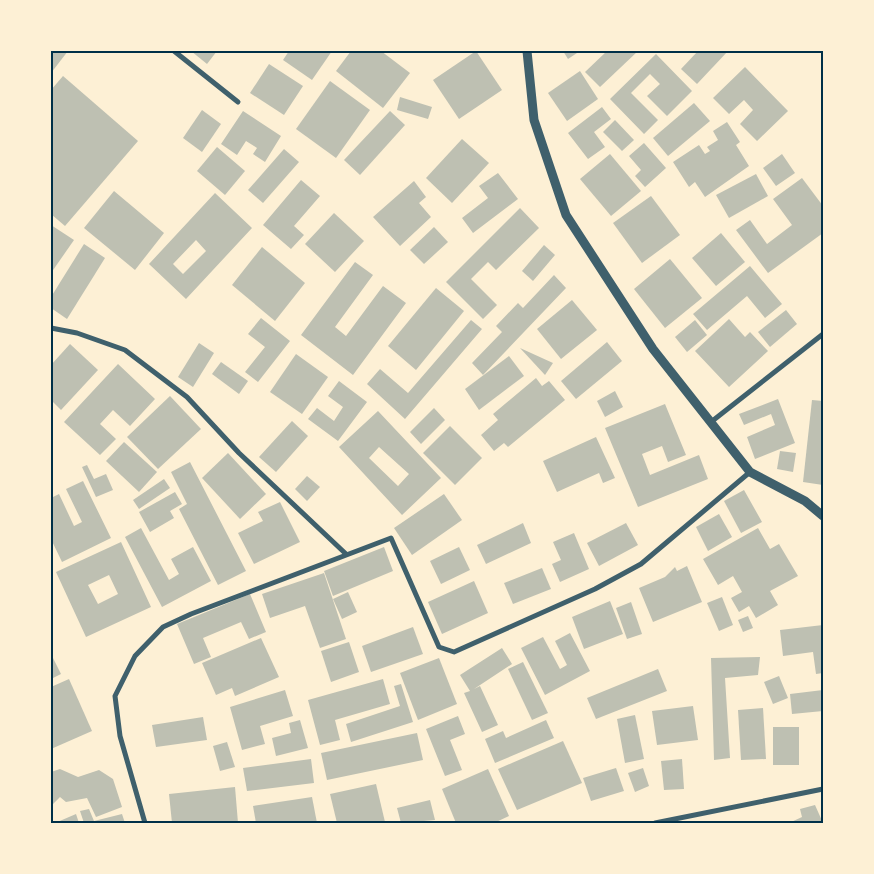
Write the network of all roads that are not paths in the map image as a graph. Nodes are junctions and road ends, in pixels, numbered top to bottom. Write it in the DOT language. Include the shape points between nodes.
graph roads {
  1 [pos="174,51"];
  2 [pos="527,51"];
  3 [pos="238,102"];
  4 [pos="51,328"];
  5 [pos="823,334"];
  6 [pos="711,422"];
  7 [pos="750,472"];
  8 [pos="823,516"];
  9 [pos="346,554"];
  10 [pos="823,789"];
  11 [pos="145,823"];
  12 [pos="655,823"];
  1 -- 3 [label="street"];
  2 -- 6 [label="street" via="534,120 566,215 653,349"];
  4 -- 9 [label="street" via="125,350 186,397"];
  5 -- 6 [label="street"];
  6 -- 7 [label="street"];
  7 -- 8 [label="street" via="805,501"];
  7 -- 9 [label="street" via="641,564 595,589 454,652 439,647 391,538"];
  9 -- 11 [label="street" via="163,627 135,656 115,696 120,736"];
  10 -- 12 [label="street"];
}
